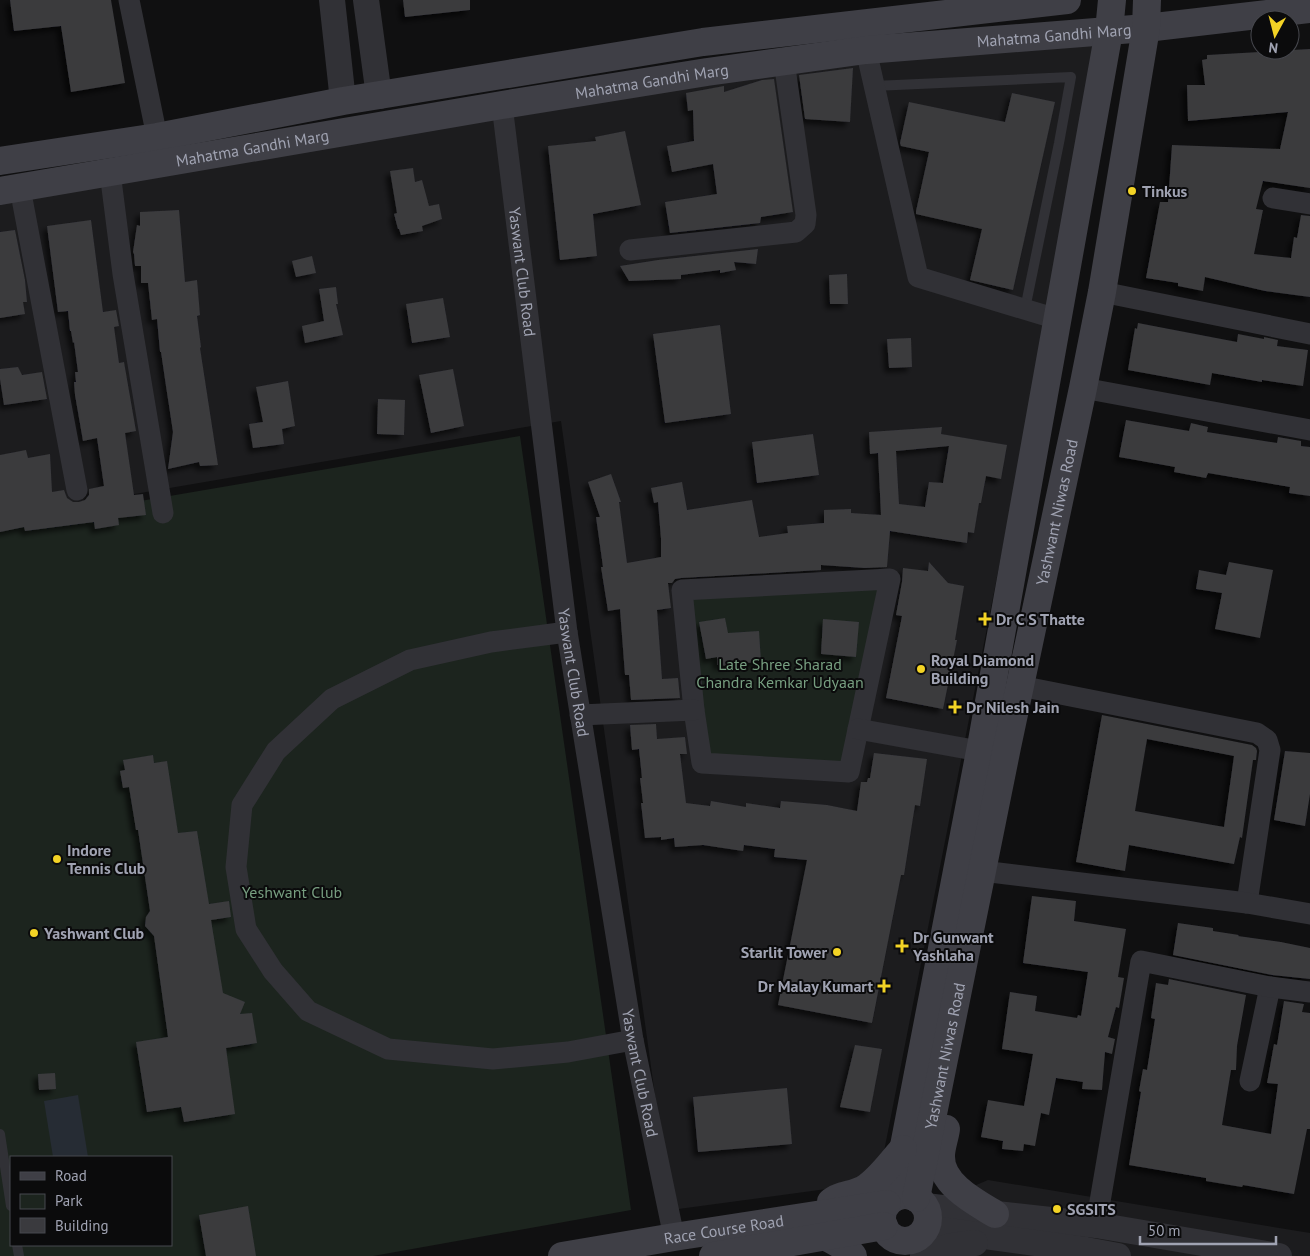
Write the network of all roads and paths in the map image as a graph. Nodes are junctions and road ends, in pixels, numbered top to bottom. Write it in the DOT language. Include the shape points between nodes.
graph roads {
  1 [pos="129,0"];
  2 [pos="332,0"];
  3 [pos="366,0"];
  4 [pos="1067,0"];
  5 [pos="1112,0"];
  6 [pos="1147,0"];
  7 [pos="1009,3"];
  8 [pos="1310,9"];
  9 [pos="1146,28"];
  10 [pos="1109,31"];
  11 [pos="866,50"];
  12 [pos="784,61"];
  13 [pos="377,83"];
  14 [pos="874,86"];
  15 [pos="342,89"];
  16 [pos="502,106"];
  17 [pos="157,137"];
  18 [pos="0,161"];
  19 [pos="110,172"];
  20 [pos="10,189"];
  21 [pos="1273,198"];
  22 [pos="1310,204"];
  23 [pos="630,250"];
  24 [pos="1102,292"];
  25 [pos="1025,309"];
  26 [pos="1057,319"];
  27 [pos="1310,334"];
  28 [pos="1083,388"];
  29 [pos="1310,430"];
  30 [pos="77,490"];
  31 [pos="163,513"];
  32 [pos="567,632"];
  33 [pos="1020,686"];
  34 [pos="694,710"];
  35 [pos="580,715"];
  36 [pos="858,729"];
  37 [pos="979,751"];
  38 [pos="982,871"];
  39 [pos="1247,903"];
  40 [pos="1310,914"];
  41 [pos="1270,987"];
  42 [pos="1310,992"];
  43 [pos="632,1040"];
  44 [pos="1250,1081"];
  45 [pos="937,1094"];
  46 [pos="0,1134"];
  47 [pos="903,1149"];
  48 [pos="10,1199"];
  49 [pos="819,1226"];
  50 [pos="1000,1226"];
  51 [pos="1096,1226"];
  52 [pos="904,1228"];
  53 [pos="674,1237"];
  54 [pos="562,1256"];
  55 [pos="713,1256"];
  56 [pos="853,1256"];
  57 [pos="1118,1256"];
  58 [pos="1279,1256"];
  1 -- 17 [label="street"];
  2 -- 15 [label="street"];
  3 -- 13 [label="street"];
  4 -- 7 [label="main road, Mahatma Gandhi Marg"];
  5 -- 10 [label="main road, Yashwant Niwas Road"];
  6 -- 9 [label="main road, Yashwant Niwas Road"];
  7 -- 13 [label="main road, Mahatma Gandhi Marg"];
  8 -- 9 [label="main road, Mahatma Gandhi Marg"];
  9 -- 10 [label="main road, Mahatma Gandhi Marg"];
  9 -- 24 [label="main road, Yashwant Niwas Road"];
  10 -- 11 [label="main road, Mahatma Gandhi Marg"];
  10 -- 26 [label="main road, Yashwant Niwas Road"];
  11 -- 12 [label="main road, Mahatma Gandhi Marg"];
  11 -- 14 [label="street"];
  12 -- 16 [label="main road, Mahatma Gandhi Marg"];
  12 -- 23 [label="street" via="805,224 796,232"];
  13 -- 15 [label="main road, Mahatma Gandhi Marg"];
  14 -- 25 [label="street" via="918,277"];
  14 -- 25 [label="lane" via="1071,77"];
  15 -- 17 [label="main road, Mahatma Gandhi Marg"];
  16 -- 19 [label="main road, Mahatma Gandhi Marg"];
  16 -- 32 [label="street, Yaswant Club Road"];
  17 -- 18 [label="main road, Mahatma Gandhi Marg"];
  19 -- 20 [label="main road, Mahatma Gandhi Marg"];
  19 -- 31 [label="street" via="123,274"];
  20 -- 30 [label="street"];
  21 -- 22 [label="street"];
  24 -- 27 [label="street"];
  24 -- 28 [label="main road, Yashwant Niwas Road"];
  25 -- 26 [label="street"];
  26 -- 37 [label="main road, Yashwant Niwas Road"];
  28 -- 29 [label="street"];
  28 -- 33 [label="main road, Yashwant Niwas Road"];
  32 -- 35 [label="street, Yaswant Club Road"];
  32 -- 43 [label="street" via="492,642 410,660 332,699 276,751 242,805 236,867 246,929 273,971 308,1011 388,1049 493,1060 568,1052"];
  33 -- 38 [label="main road, Yashwant Niwas Road"];
  33 -- 39 [label="street" via="1257,733 1267,740 1270,750"];
  34 -- 35 [label="street"];
  34 -- 36 [label="street" via="702,763 849,772"];
  34 -- 36 [label="street" via="682,590 890,578"];
  35 -- 43 [label="street, Yaswant Club Road"];
  36 -- 37 [label="street"];
  37 -- 47 [label="main road, Yashwant Niwas Road"];
  38 -- 39 [label="street"];
  38 -- 45 [label="main road, Yashwant Niwas Road"];
  39 -- 40 [label="street"];
  41 -- 42 [label="street"];
  41 -- 44 [label="street"];
  41 -- 51 [label="street" via="1141,961"];
  43 -- 53 [label="street, Yaswant Club Road"];
  45 -- 50 [label="main road" via="950,1112 942,1166 959,1190"];
  45 -- 52 [label="main road, Yashwant Niwas Road"];
  46 -- 48 [label="lane"];
  47 -- 49 [label="main road" via="863,1190 834,1199"];
  47 -- 52 [label="main road, Yashwant Niwas Road"];
  49 -- 52 [label="main road, Race Course Road"];
  49 -- 53 [label="main road, Race Course Road"];
  49 -- 55 [label="main road, Race Course Road"];
  49 -- 56 [label="main road"];
  50 -- 51 [label="street, Race Course Road"];
  50 -- 52 [label="street, Race Course Road"];
  50 -- 57 [label="street, Race Course Road"];
  51 -- 58 [label="street, Race Course Road"];
  53 -- 54 [label="main road, Race Course Road"];
}
